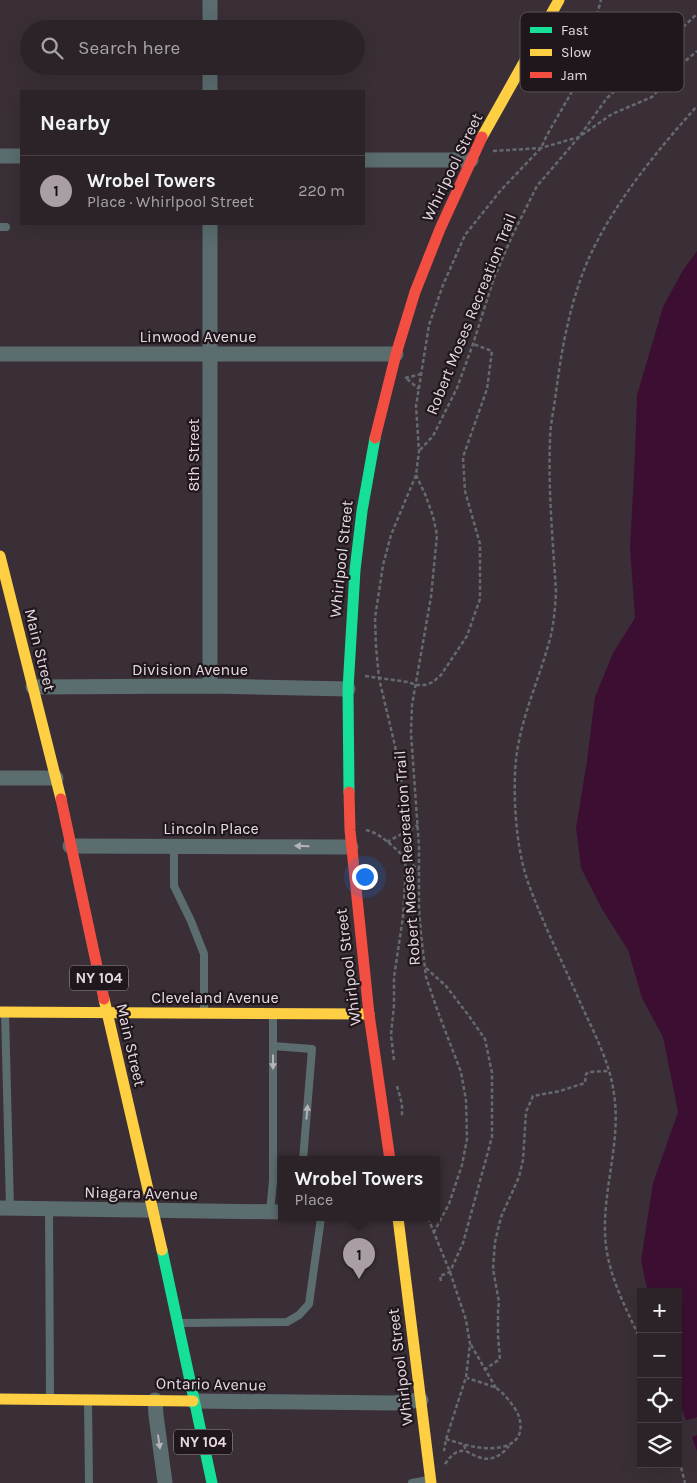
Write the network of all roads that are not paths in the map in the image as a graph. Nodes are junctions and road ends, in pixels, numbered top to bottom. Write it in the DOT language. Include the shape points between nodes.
graph roads {
  1 [pos="210,0"];
  2 [pos="559,0"];
  3 [pos="552,12"];
  4 [pos="210,20"];
  5 [pos="520,71"];
  6 [pos="210,75"];
  7 [pos="210,90"];
  8 [pos="0,156"];
  9 [pos="20,156"];
  10 [pos="365,160"];
  11 [pos="471,160"];
  12 [pos="210,225"];
  13 [pos="0,354"];
  14 [pos="210,354"];
  15 [pos="396,354"];
  16 [pos="0,556"];
  17 [pos="2,574"];
  18 [pos="210,686"];
  19 [pos="32,687"];
  20 [pos="348,690"];
  21 [pos="0,778"];
  22 [pos="56,778"];
  23 [pos="174,845"];
  24 [pos="70,846"];
  25 [pos="351,847"];
  26 [pos="3,1012"];
  27 [pos="107,1013"];
  28 [pos="204,1013"];
  29 [pos="273,1014"];
  30 [pos="369,1014"];
  31 [pos="273,1046"];
  32 [pos="303,1156"];
  33 [pos="389,1156"];
  34 [pos="273,1181"];
  35 [pos="278,1181"];
  36 [pos="5,1208"];
  37 [pos="49,1209"];
  38 [pos="153,1210"];
  39 [pos="276,1212"];
  40 [pos="321,1221"];
  41 [pos="398,1221"];
  42 [pos="177,1323"];
  43 [pos="0,1399"];
  44 [pos="50,1399"];
  45 [pos="88,1400"];
  46 [pos="155,1400"];
  47 [pos="421,1400"];
  48 [pos="193,1401"];
  49 [pos="430,1481"];
  50 [pos="89,1483"];
  51 [pos="165,1483"];
  52 [pos="212,1483"];
  53 [pos="412,1483"];
  1 -- 4 [label="street"];
  2 -- 3 [label="main road, Whirlpool Street"];
  5 -- 11 [label="main road, Whirlpool Street"];
  6 -- 7 [label="street"];
  8 -- 9 [label="street"];
  10 -- 11 [label="street"];
  11 -- 15 [label="main road, Whirlpool Street" via="415,292"];
  12 -- 14 [label="street, 8th Street"];
  13 -- 14 [label="street, Linwood Avenue"];
  14 -- 15 [label="street, Linwood Avenue"];
  14 -- 18 [label="street, 8th Street"];
  15 -- 20 [label="main road, Whirlpool Street" via="375,438 362,512"];
  16 -- 17 [label="main road, Main Street / NY 104"];
  17 -- 19 [label="main road, Main Street / NY 104"];
  18 -- 19 [label="street, Division Avenue"];
  18 -- 20 [label="street, Division Avenue"];
  19 -- 22 [label="main road, Main Street / NY 104"];
  20 -- 25 [label="main road, Whirlpool Street"];
  21 -- 22 [label="street"];
  22 -- 24 [label="main road, Main Street / NY 104"];
  23 -- 24 [label="street, Lincoln Place"];
  25 -- 23 [label="street, Lincoln Place, one-way"];
  23 -- 28 [label="lane" via="174,886 204,954"];
  24 -- 27 [label="main road, Main Street / NY 104"];
  25 -- 30 [label="main road, Whirlpool Street"];
  26 -- 27 [label="main road, Cleveland Avenue"];
  26 -- 36 [label="lane"];
  27 -- 28 [label="main road, Cleveland Avenue"];
  27 -- 38 [label="main road, Main Street / NY 104"];
  28 -- 29 [label="main road, Cleveland Avenue"];
  29 -- 30 [label="main road, Cleveland Avenue"];
  29 -- 31 [label="lane"];
  30 -- 33 [label="main road, Whirlpool Street"];
  32 -- 31 [label="lane, one-way" via="312,1049"];
  31 -- 34 [label="lane, one-way"];
  34 -- 35 [label="lane"];
  34 -- 39 [label="lane"];
  36 -- 37 [label="street, Niagara Avenue"];
  37 -- 38 [label="street, Niagara Avenue"];
  37 -- 44 [label="lane"];
  38 -- 39 [label="street, Niagara Avenue"];
  38 -- 42 [label="main road, Main Street / NY 104"];
  40 -- 42 [label="lane" via="309,1304 299,1315 287,1322"];
  41 -- 47 [label="main road, Whirlpool Street"];
  42 -- 48 [label="main road, Main Street / NY 104"];
  43 -- 44 [label="main road, Ontario Avenue"];
  44 -- 45 [label="main road, Ontario Avenue"];
  45 -- 46 [label="main road, Ontario Avenue"];
  45 -- 50 [label="lane"];
  46 -- 48 [label="main road, Ontario Avenue"];
  46 -- 51 [label="street, one-way"];
  47 -- 48 [label="street, Ontario Avenue" via="394,1403"];
  47 -- 49 [label="main road, Whirlpool Street"];
  48 -- 52 [label="main road, Main Street / NY 104"];
  49 -- 53 [label="lane"];
}
